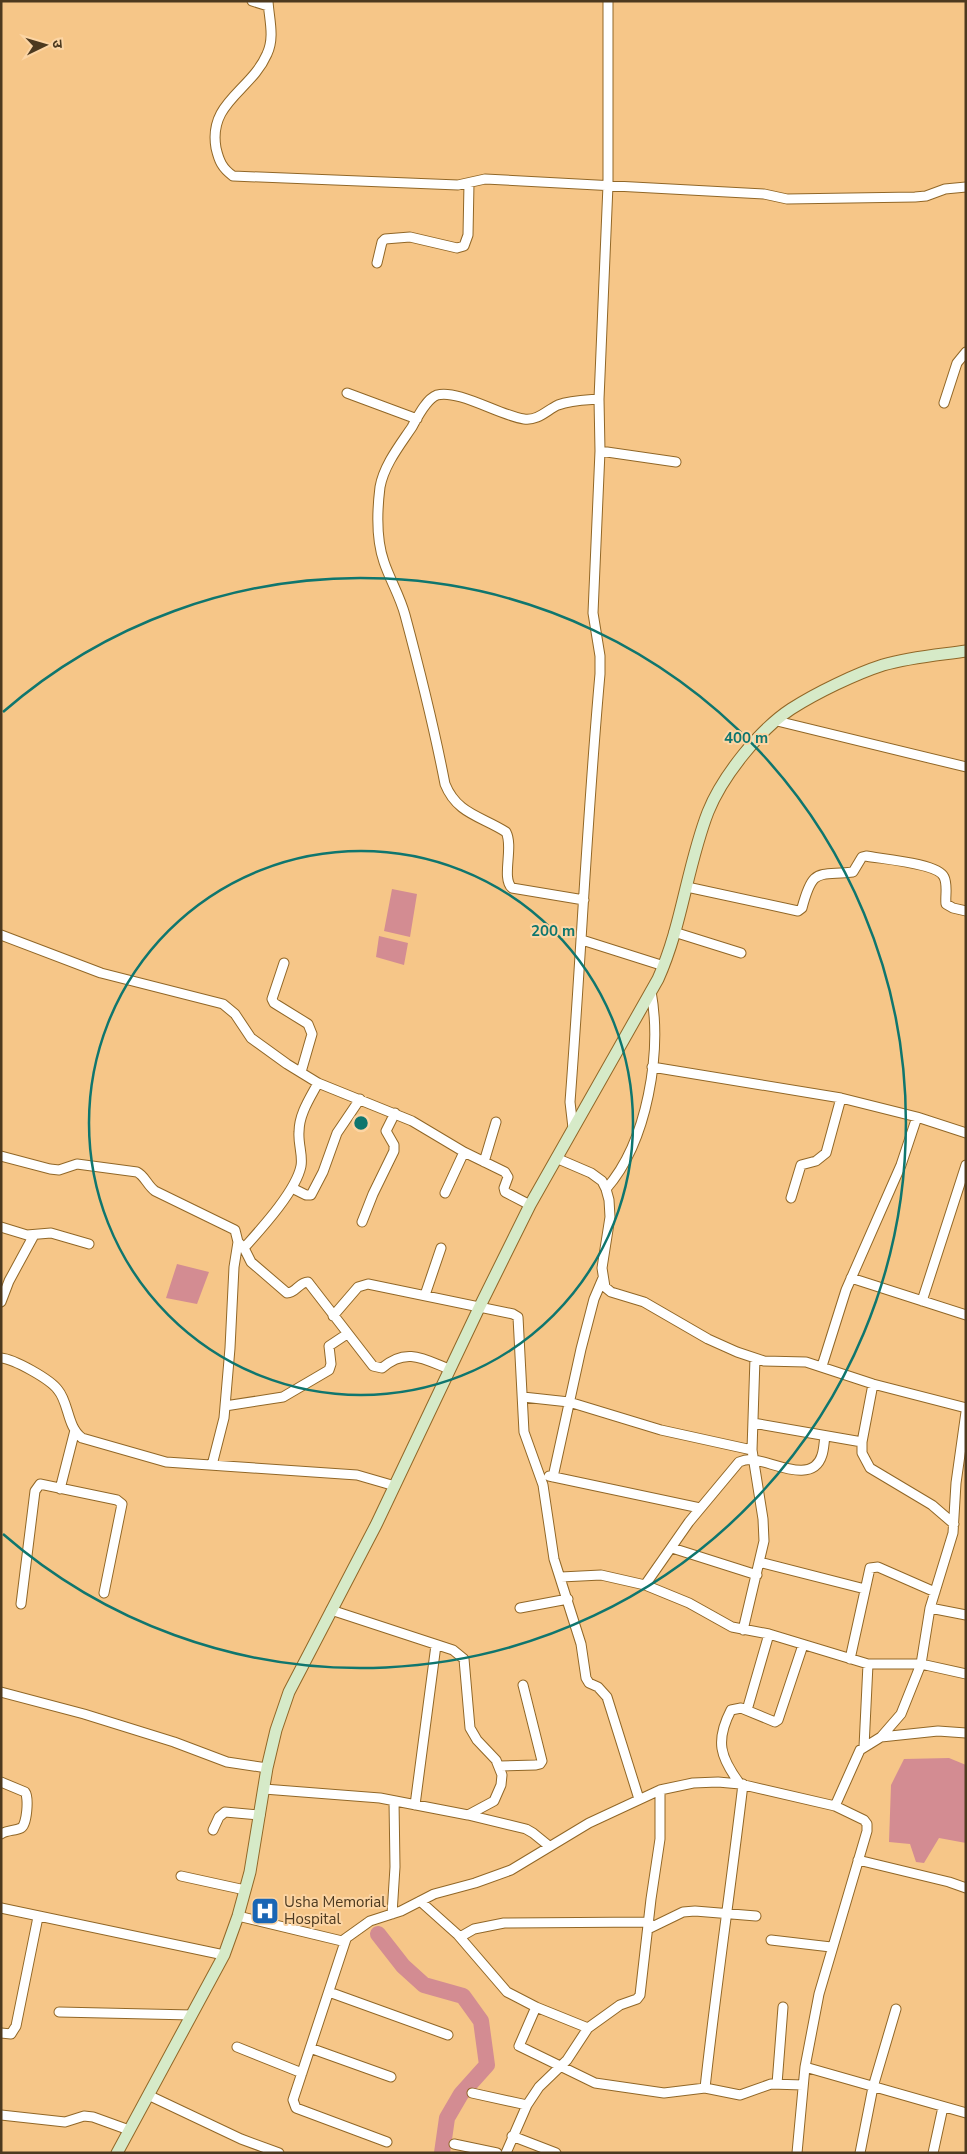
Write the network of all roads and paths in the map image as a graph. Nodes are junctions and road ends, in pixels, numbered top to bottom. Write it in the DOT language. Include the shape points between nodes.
graph roads {
  1 [pos="252,1"];
  2 [pos="608,1"];
  3 [pos="268,4"];
  4 [pos="469,183"];
  5 [pos="608,185"];
  6 [pos="966,187"];
  7 [pos="376,263"];
  8 [pos="966,352"];
  9 [pos="347,394"];
  10 [pos="599,399"];
  11 [pos="944,403"];
  12 [pos="417,419"];
  13 [pos="600,451"];
  14 [pos="676,462"];
  15 [pos="966,651"];
  16 [pos="777,721"];
  17 [pos="966,767"];
  18 [pos="687,887"];
  19 [pos="584,900"];
  20 [pos="966,911"];
  21 [pos="674,932"];
  22 [pos="1,935"];
  23 [pos="582,940"];
  24 [pos="742,954"];
  25 [pos="284,962"];
  26 [pos="664,966"];
  27 [pos="652,991"];
  28 [pos="652,1067"];
  29 [pos="301,1072"];
  30 [pos="318,1083"];
  31 [pos="841,1098"];
  32 [pos="360,1099"];
  33 [pos="395,1113"];
  34 [pos="916,1116"];
  35 [pos="496,1122"];
  36 [pos="573,1128"];
  37 [pos="966,1133"];
  38 [pos="464,1152"];
  39 [pos="1,1156"];
  40 [pos="556,1158"];
  41 [pos="484,1162"];
  42 [pos="966,1165"];
  43 [pos="292,1188"];
  44 [pos="606,1189"];
  45 [pos="445,1193"];
  46 [pos="791,1198"];
  47 [pos="530,1205"];
  48 [pos="362,1222"];
  49 [pos="1,1227"];
  50 [pos="34,1235"];
  51 [pos="89,1244"];
  52 [pos="241,1245"];
  53 [pos="441,1248"];
  54 [pos="602,1278"];
  55 [pos="851,1278"];
  56 [pos="425,1295"];
  57 [pos="922,1301"];
  58 [pos="1,1302"];
  59 [pos="479,1308"];
  60 [pos="966,1315"];
  61 [pos="333,1316"];
  62 [pos="347,1334"];
  63 [pos="1,1358"];
  64 [pos="755,1358"];
  65 [pos="822,1366"];
  66 [pos="449,1369"];
  67 [pos="873,1384"];
  68 [pos="523,1397"];
  69 [pos="569,1402"];
  70 [pos="225,1406"];
  71 [pos="966,1408"];
  72 [pos="966,1412"];
  73 [pos="753,1422"];
  74 [pos="75,1430"];
  75 [pos="825,1436"];
  76 [pos="862,1442"];
  77 [pos="753,1455"];
  78 [pos="212,1465"];
  79 [pos="540,1476"];
  80 [pos="553,1477"];
  81 [pos="394,1486"];
  82 [pos="60,1489"];
  83 [pos="700,1508"];
  84 [pos="954,1524"];
  85 [pos="672,1548"];
  86 [pos="760,1562"];
  87 [pos="757,1575"];
  88 [pos="561,1577"];
  89 [pos="645,1584"];
  90 [pos="865,1589"];
  91 [pos="935,1592"];
  92 [pos="104,1593"];
  93 [pos="568,1599"];
  94 [pos="21,1604"];
  95 [pos="520,1608"];
  96 [pos="930,1608"];
  97 [pos="331,1610"];
  98 [pos="966,1615"];
  99 [pos="743,1630"];
  100 [pos="769,1634"];
  101 [pos="436,1645"];
  102 [pos="803,1645"];
  103 [pos="850,1659"];
  104 [pos="868,1664"];
  105 [pos="921,1664"];
  106 [pos="966,1674"];
  107 [pos="523,1685"];
  108 [pos="1,1692"];
  109 [pos="747,1710"];
  110 [pos="966,1733"];
  111 [pos="881,1737"];
  112 [pos="864,1748"];
  113 [pos="500,1766"];
  114 [pos="267,1768"];
  115 [pos="1,1782"];
  116 [pos="741,1784"];
  117 [pos="264,1789"];
  118 [pos="660,1790"];
  119 [pos="638,1799"];
  120 [pos="394,1801"];
  121 [pos="416,1805"];
  122 [pos="835,1806"];
  123 [pos="468,1815"];
  124 [pos="260,1816"];
  125 [pos="213,1830"];
  126 [pos="1,1834"];
  127 [pos="549,1846"];
  128 [pos="858,1860"];
  129 [pos="181,1876"];
  130 [pos="966,1888"];
  131 [pos="245,1890"];
  132 [pos="420,1901"];
  133 [pos="1,1908"];
  134 [pos="392,1914"];
  135 [pos="728,1914"];
  136 [pos="238,1916"];
  137 [pos="756,1916"];
  138 [pos="38,1917"];
  139 [pos="648,1926"];
  140 [pos="459,1936"];
  141 [pos="346,1939"];
  142 [pos="771,1940"];
  143 [pos="831,1947"];
  144 [pos="224,1955"];
  145 [pos="329,1992"];
  146 [pos="783,2007"];
  147 [pos="536,2008"];
  148 [pos="896,2009"];
  149 [pos="58,2012"];
  150 [pos="192,2015"];
  151 [pos="588,2028"];
  152 [pos="1,2033"];
  153 [pos="448,2036"];
  154 [pos="237,2047"];
  155 [pos="310,2048"];
  156 [pos="560,2067"];
  157 [pos="806,2067"];
  158 [pos="302,2073"];
  159 [pos="391,2077"];
  160 [pos="777,2084"];
  161 [pos="803,2085"];
  162 [pos="873,2087"];
  163 [pos="705,2088"];
  164 [pos="472,2093"];
  165 [pos="148,2095"];
  166 [pos="527,2105"];
  167 [pos="943,2107"];
  168 [pos="966,2113"];
  169 [pos="1,2115"];
  170 [pos="129,2130"];
  171 [pos="512,2136"];
  172 [pos="387,2142"];
  173 [pos="454,2144"];
  174 [pos="117,2153"];
  175 [pos="279,2153"];
  176 [pos="497,2153"];
  177 [pos="506,2153"];
  178 [pos="556,2153"];
  179 [pos="797,2153"];
  180 [pos="860,2153"];
  181 [pos="933,2153"];
  1 -- 3 [label="street"];
  2 -- 5 [label="street"];
  3 -- 4 [label="street" via="272,32 267,54 260,68 222,110 216,122 215,143 223,169 243,178"];
  4 -- 5 [label="street" via="484,179"];
  4 -- 7 [label="street" via="468,235 464,246 457,248 410,237 385,239"];
  5 -- 6 [label="street" via="764,194 787,199 915,197 944,188"];
  5 -- 10 [label="street"];
  8 -- 11 [label="street" via="956,362"];
  9 -- 12 [label="street"];
  10 -- 12 [label="street" via="559,405 526,420 468,400 438,395"];
  10 -- 13 [label="street"];
  12 -- 19 [label="street" via="383,476 378,525 381,551 404,609 429,705 445,784 449,794 466,812 506,832 510,846 509,885 519,890"];
  13 -- 14 [label="street"];
  13 -- 19 [label="street" via="593,613 600,651 600,674"];
  15 -- 16 [label="street" via="922,657 865,672 790,710"];
  16 -- 17 [label="street"];
  16 -- 18 [label="street" via="722,785 708,812"];
  18 -- 20 [label="street" via="798,911 812,881 820,874 853,872 866,856 916,864 941,872 945,880 946,904"];
  18 -- 21 [label="street"];
  19 -- 23 [label="street"];
  21 -- 24 [label="street"];
  21 -- 26 [label="street"];
  22 -- 29 [label="street" via="101,973 223,1004 235,1014 251,1038"];
  23 -- 26 [label="street"];
  23 -- 36 [label="street" via="570,1102"];
  25 -- 29 [label="street" via="272,998 274,1003 311,1028"];
  26 -- 27 [label="street"];
  27 -- 28 [label="street" via="655,1024"];
  27 -- 36 [label="street"];
  28 -- 31 [label="street"];
  28 -- 44 [label="street" via="649,1096 626,1162"];
  29 -- 30 [label="street"];
  30 -- 32 [label="street"];
  30 -- 43 [label="street" via="300,1120 298,1134 302,1161"];
  31 -- 34 [label="street"];
  31 -- 46 [label="street" via="826,1153 816,1161 800,1165"];
  32 -- 33 [label="street"];
  32 -- 43 [label="street" via="337,1133 311,1195"];
  33 -- 38 [label="street"];
  33 -- 48 [label="street" via="386,1132 394,1151"];
  34 -- 37 [label="street"];
  34 -- 55 [label="street" via="901,1165"];
  35 -- 41 [label="street"];
  36 -- 40 [label="street"];
  38 -- 41 [label="street"];
  38 -- 45 [label="street"];
  39 -- 52 [label="street" via="50,1169 59,1170 77,1164 137,1172 155,1191 232,1227"];
  40 -- 44 [label="street" via="591,1173 602,1181"];
  40 -- 47 [label="street"];
  41 -- 47 [label="street" via="507,1174 505,1192"];
  42 -- 57 [label="street"];
  43 -- 52 [label="street"];
  44 -- 54 [label="street" via="610,1217"];
  47 -- 59 [label="street"];
  49 -- 50 [label="street"];
  50 -- 51 [label="street" via="51,1233"];
  50 -- 58 [label="street"];
  52 -- 61 [label="street" via="251,1262 287,1293 308,1282"];
  52 -- 70 [label="street" via="234,1267"];
  53 -- 56 [label="street"];
  54 -- 64 [label="street" via="611,1292 644,1302 708,1339"];
  54 -- 69 [label="street"];
  55 -- 57 [label="street"];
  55 -- 65 [label="street"];
  56 -- 59 [label="street"];
  56 -- 61 [label="street" via="364,1285"];
  57 -- 60 [label="street"];
  59 -- 66 [label="street"];
  59 -- 68 [label="street" via="518,1317"];
  61 -- 62 [label="street"];
  62 -- 66 [label="street" via="378,1368 408,1355"];
  62 -- 70 [label="street" via="330,1346 329,1370 291,1394"];
  63 -- 74 [label="street" via="12,1360 58,1390"];
  64 -- 65 [label="street"];
  64 -- 73 [label="street"];
  65 -- 67 [label="street"];
  66 -- 81 [label="street"];
  67 -- 71 [label="street"];
  67 -- 76 [label="street"];
  68 -- 69 [label="street"];
  68 -- 79 [label="street" via="524,1432"];
  69 -- 77 [label="street"];
  69 -- 80 [label="street"];
  70 -- 78 [label="street"];
  72 -- 84 [label="street"];
  73 -- 75 [label="street"];
  73 -- 77 [label="street"];
  74 -- 78 [label="street" via="82,1438 154,1459"];
  74 -- 82 [label="street"];
  75 -- 76 [label="street"];
  75 -- 77 [label="street" via="822,1456 812,1468 793,1470"];
  76 -- 84 [label="street" via="862,1453 870,1468 932,1505"];
  77 -- 83 [label="street" via="739,1462"];
  77 -- 86 [label="street" via="763,1518 764,1541"];
  78 -- 81 [label="street" via="357,1475"];
  79 -- 80 [label="street"];
  79 -- 88 [label="street" via="554,1559"];
  80 -- 83 [label="street"];
  81 -- 97 [label="street"];
  82 -- 92 [label="street" via="117,1500 122,1504"];
  82 -- 94 [label="street" via="40,1484 36,1491"];
  83 -- 85 [label="street"];
  84 -- 91 [label="street"];
  85 -- 87 [label="street"];
  85 -- 89 [label="street"];
  86 -- 87 [label="street"];
  86 -- 90 [label="street"];
  87 -- 99 [label="street"];
  88 -- 89 [label="street" via="602,1575"];
  88 -- 93 [label="street"];
  89 -- 99 [label="street"];
  90 -- 91 [label="street" via="870,1568 878,1567"];
  90 -- 103 [label="street"];
  91 -- 96 [label="street"];
  93 -- 95 [label="street"];
  93 -- 119 [label="street" via="581,1644 586,1678 607,1697"];
  96 -- 98 [label="street"];
  96 -- 105 [label="street"];
  97 -- 101 [label="street"];
  97 -- 114 [label="street" via="289,1692"];
  99 -- 100 [label="street"];
  100 -- 102 [label="street"];
  100 -- 109 [label="street"];
  101 -- 113 [label="street" via="453,1650 464,1658 470,1728"];
  101 -- 121 [label="street"];
  102 -- 103 [label="street"];
  102 -- 109 [label="street" via="778,1720 775,1722"];
  103 -- 104 [label="street"];
  104 -- 105 [label="street"];
  104 -- 112 [label="street"];
  105 -- 106 [label="street"];
  105 -- 111 [label="street" via="901,1714"];
  107 -- 113 [label="street" via="542,1760 536,1765"];
  108 -- 114 [label="street" via="174,1742 226,1762"];
  109 -- 116 [label="street" via="731,1710 720,1741 724,1758"];
  110 -- 111 [label="street" via="938,1731"];
  111 -- 112 [label="street"];
  112 -- 122 [label="street" via="857,1755"];
  113 -- 123 [label="street" via="501,1785 494,1801"];
  114 -- 117 [label="street"];
  115 -- 126 [label="street" via="25,1792 28,1800 22,1828"];
  116 -- 118 [label="street" via="693,1783"];
  116 -- 122 [label="street"];
  116 -- 135 [label="street"];
  117 -- 120 [label="street"];
  117 -- 124 [label="street"];
  118 -- 119 [label="street"];
  118 -- 139 [label="street" via="660,1839"];
  119 -- 127 [label="street"];
  120 -- 121 [label="street"];
  120 -- 134 [label="street"];
  121 -- 123 [label="street"];
  122 -- 128 [label="street" via="867,1824"];
  123 -- 127 [label="street" via="526,1829"];
  124 -- 125 [label="street" via="225,1812"];
  124 -- 131 [label="street"];
  127 -- 132 [label="street" via="504,1873"];
  128 -- 130 [label="street"];
  128 -- 143 [label="street"];
  129 -- 131 [label="street"];
  131 -- 136 [label="street"];
  132 -- 134 [label="street"];
  132 -- 140 [label="street"];
  133 -- 138 [label="street"];
  134 -- 141 [label="street" via="370,1921"];
  135 -- 137 [label="street"];
  135 -- 139 [label="street" via="683,1912"];
  135 -- 163 [label="street"];
  136 -- 141 [label="street" via="338,1941"];
  136 -- 144 [label="street"];
  138 -- 144 [label="street"];
  138 -- 152 [label="street" via="16,2026 12,2034"];
  139 -- 140 [label="street" via="504,1923 474,1929"];
  139 -- 151 [label="street" via="640,1995"];
  140 -- 147 [label="street" via="503,1988"];
  141 -- 145 [label="street"];
  142 -- 143 [label="street"];
  143 -- 157 [label="street"];
  144 -- 150 [label="street"];
  145 -- 153 [label="street"];
  145 -- 155 [label="street"];
  146 -- 160 [label="street"];
  147 -- 151 [label="street"];
  147 -- 156 [label="street" via="519,2046"];
  148 -- 162 [label="street"];
  149 -- 150 [label="street"];
  150 -- 165 [label="street"];
  151 -- 156 [label="street"];
  154 -- 158 [label="street"];
  155 -- 158 [label="street"];
  155 -- 159 [label="street"];
  156 -- 163 [label="street" via="596,2084 664,2093"];
  156 -- 166 [label="street" via="539,2087"];
  157 -- 161 [label="street"];
  157 -- 162 [label="street"];
  158 -- 172 [label="street" via="293,2100 296,2108"];
  160 -- 161 [label="street"];
  160 -- 163 [label="street" via="740,2095"];
  161 -- 179 [label="street"];
  162 -- 167 [label="street"];
  162 -- 180 [label="street"];
  164 -- 166 [label="street"];
  165 -- 170 [label="street"];
  165 -- 175 [label="street" via="241,2139"];
  166 -- 171 [label="street"];
  167 -- 168 [label="street"];
  167 -- 181 [label="street"];
  169 -- 170 [label="street" via="65,2122 84,2116 94,2117"];
  170 -- 174 [label="street"];
  171 -- 177 [label="street"];
  171 -- 178 [label="street"];
  173 -- 176 [label="street"];
}
